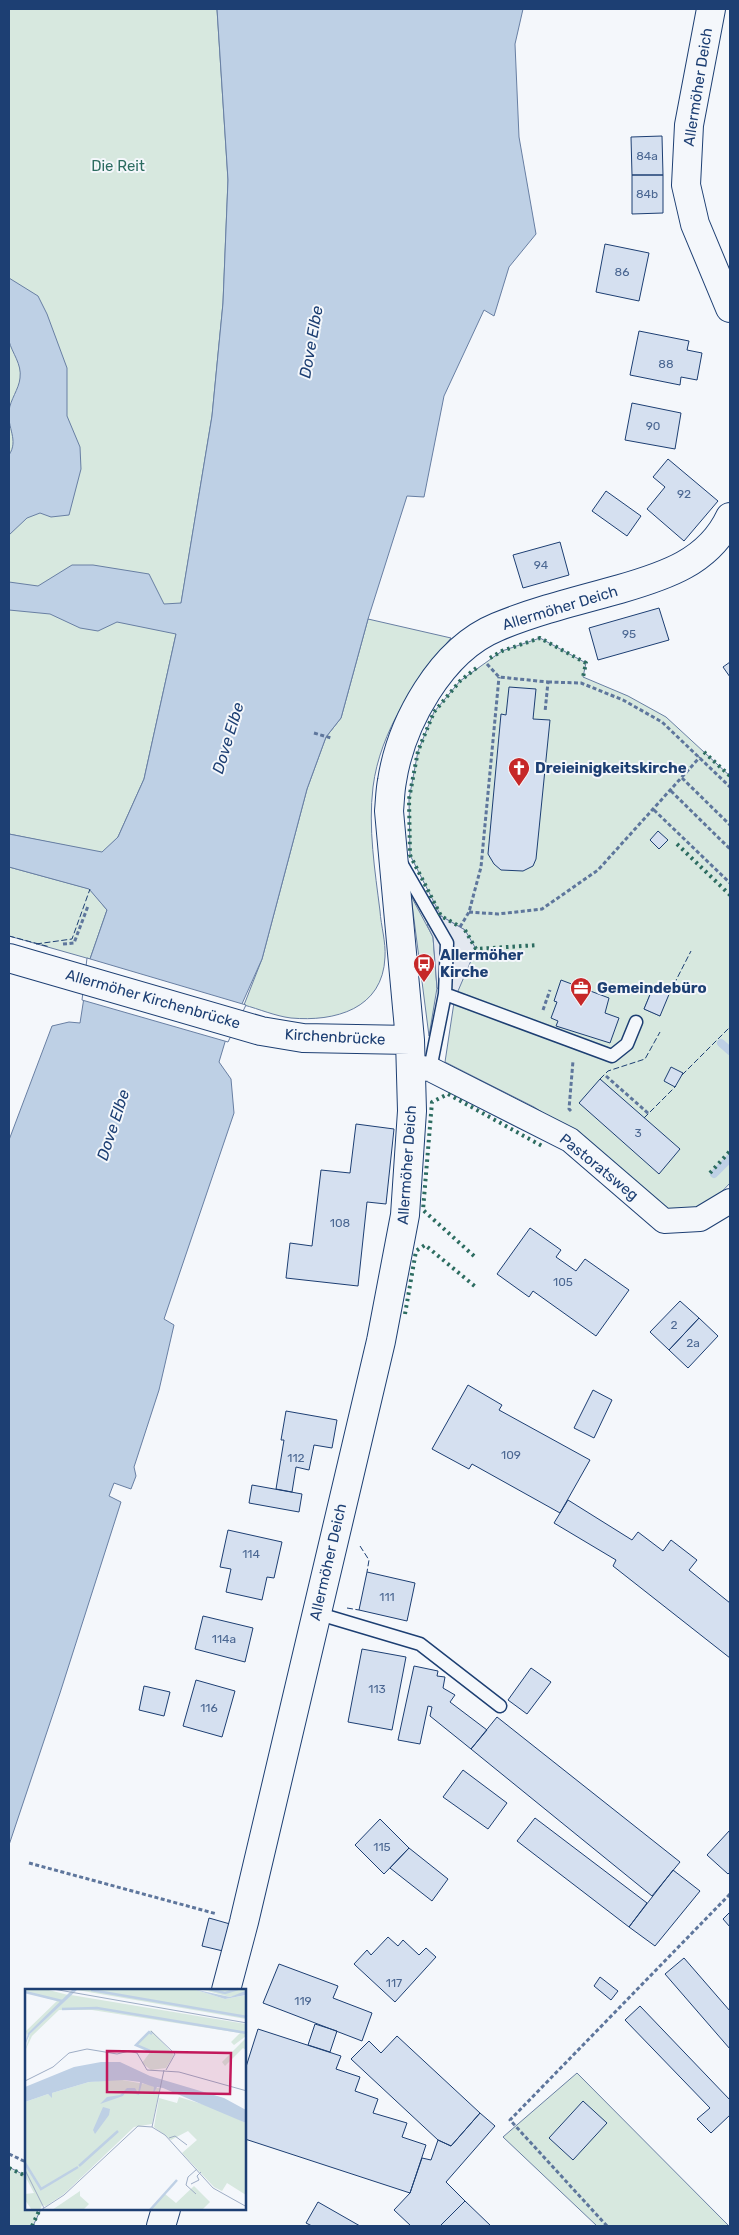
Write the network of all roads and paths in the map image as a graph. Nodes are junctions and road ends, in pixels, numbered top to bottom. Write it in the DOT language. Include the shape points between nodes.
graph roads {
  1 [pos="711,9"];
  2 [pos="730,308"];
  3 [pos="730,517"];
  4 [pos="490,668"];
  5 [pos="499,677"];
  6 [pos="548,682"];
  7 [pos="545,712"];
  8 [pos="314,733"];
  9 [pos="331,738"];
  10 [pos="700,757"];
  11 [pos="682,778"];
  12 [pos="730,787"];
  13 [pos="671,791"];
  14 [pos="654,810"];
  15 [pos="730,825"];
  16 [pos="392,848"];
  17 [pos="730,849"];
  18 [pos="730,883"];
  19 [pos="88,906"];
  20 [pos="469,912"];
  21 [pos="447,943"];
  22 [pos="9,958"];
  23 [pos="40,966"];
  24 [pos="445,994"];
  25 [pos="636,1022"];
  26 [pos="261,1031"];
  27 [pos="574,1042"];
  28 [pos="417,1059"];
  29 [pos="604,1075"];
  30 [pos="649,1114"];
  31 [pos="570,1140"];
  32 [pos="730,1201"];
  33 [pos="316,1613"];
  34 [pos="500,1706"];
  35 [pos="29,1863"];
  36 [pos="730,1894"];
  37 [pos="244,1922"];
  38 [pos="226,1989"];
  39 [pos="9,2154"];
  40 [pos="25,2162"];
  41 [pos="166,2210"];
  42 [pos="161,2226"];
  43 [pos="607,2226"];
  1 -- 2 [label="street, Allermöher Deich" via="689,125 686,184 695,224"];
  3 -- 16 [label="street, Allermöher Deich" via="713,544 689,564 643,582 496,627 467,644 431,683 405,733 392,781 389,811"];
  4 -- 5 [label="path"];
  5 -- 6 [label="path"];
  5 -- 20 [label="path" via="481,867"];
  6 -- 7 [label="path"];
  6 -- 10 [label="path" via="581,684 623,700 662,722"];
  8 -- 9 [label="path"];
  10 -- 11 [label="path"];
  10 -- 12 [label="path"];
  11 -- 13 [label="path"];
  11 -- 15 [label="path"];
  13 -- 14 [label="path"];
  13 -- 17 [label="path"];
  14 -- 18 [label="path"];
  14 -- 20 [label="path" via="598,870 542,909 498,914"];
  16 -- 21 [label="lane"];
  16 -- 28 [label="street, Allermöher Deich"];
  19 -- 23 [label="path" via="74,943 41,945"];
  20 -- 21 [label="path"];
  21 -- 24 [label="lane"];
  22 -- 23 [label="street"];
  23 -- 26 [label="street, Allermöher Kirchenbrücke"];
  24 -- 27 [label="lane"];
  24 -- 28 [label="lane"];
  25 -- 27 [label="lane" via="626,1044 612,1056"];
  26 -- 28 [label="street, Kirchenbrücke"];
  27 -- 31 [label="path" via="569,1110 583,1123"];
  28 -- 31 [label="street, Pastoratsweg"];
  28 -- 33 [label="street, Allermöher Deich" via="405,1215 381,1341"];
  29 -- 30 [label="path"];
  31 -- 32 [label="street, Pastoratsweg" via="664,1220 700,1219"];
  33 -- 34 [label="lane" via="420,1644"];
  33 -- 37 [label="street, Allermöher Deich"];
  35 -- 37 [label="path"];
  36 -- 43 [label="path" via="510,2120"];
  37 -- 38 [label="street, Allermöher Deich"];
  39 -- 40 [label="path"];
  41 -- 42 [label="street"];
}
